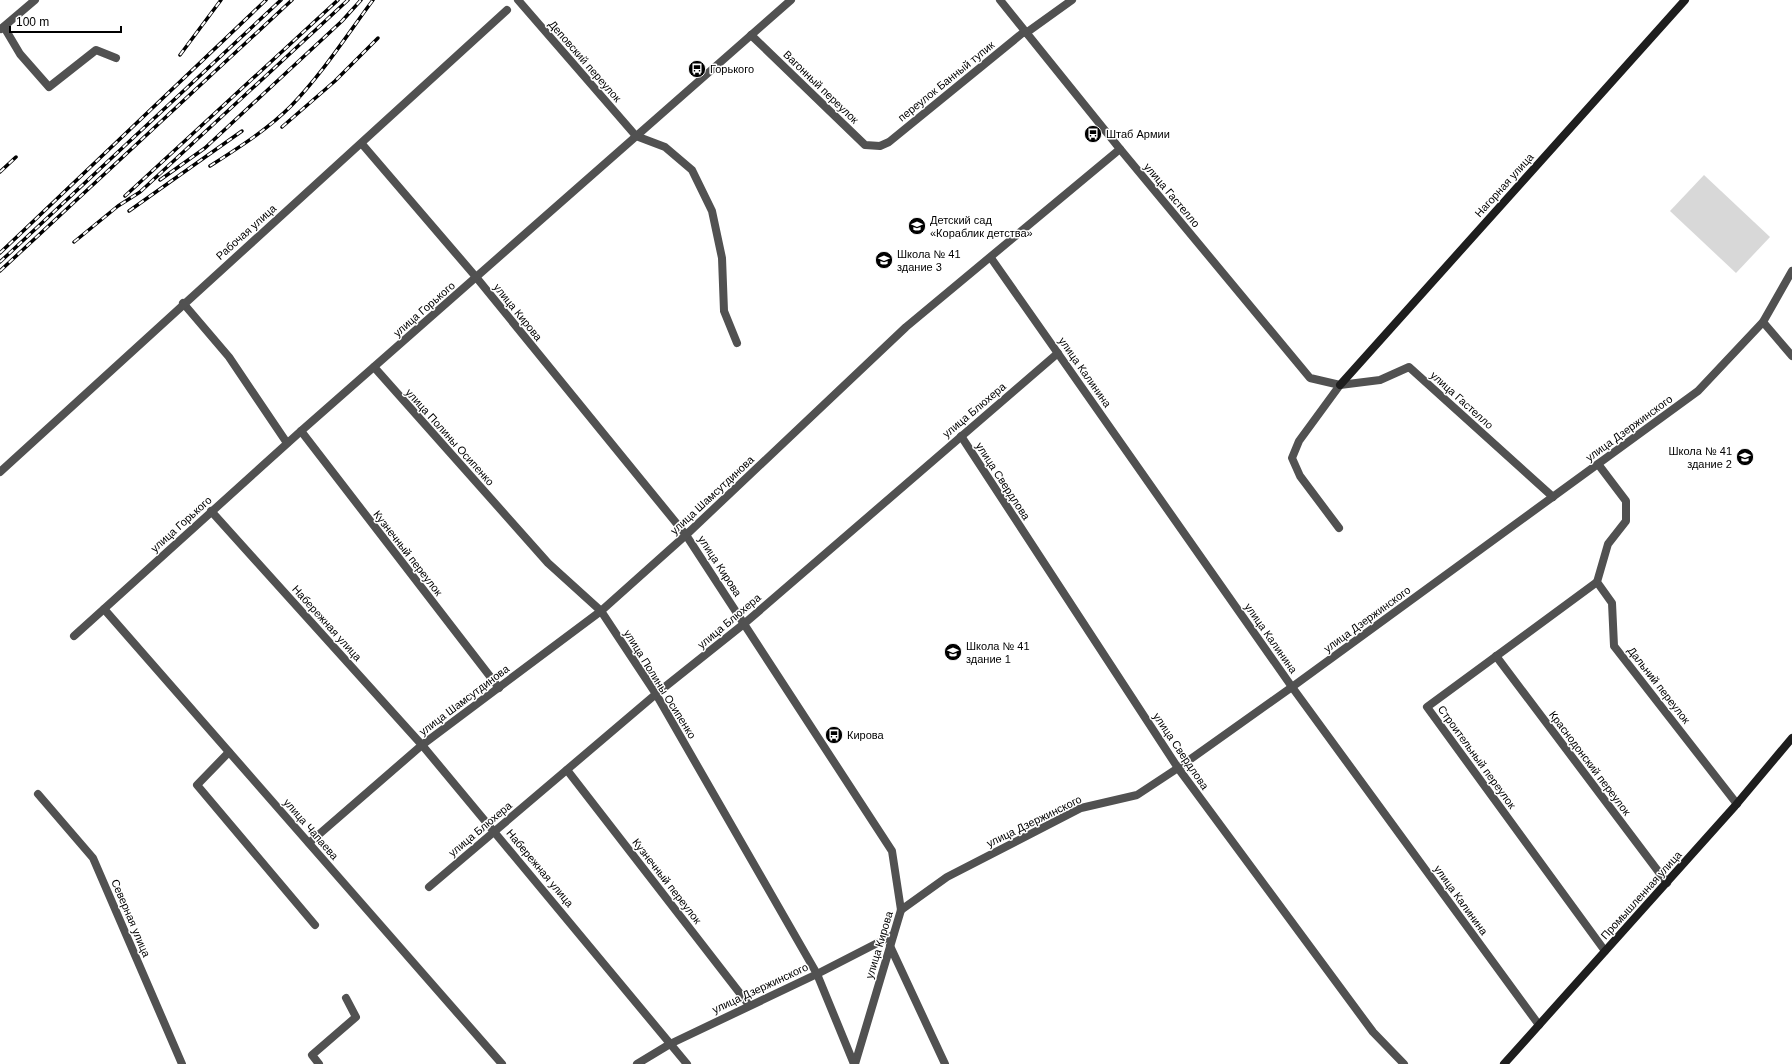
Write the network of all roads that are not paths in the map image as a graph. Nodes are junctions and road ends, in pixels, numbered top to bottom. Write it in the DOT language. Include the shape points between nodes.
graph roads {
  1 [pos="34,0"];
  2 [pos="518,0"];
  3 [pos="791,0"];
  4 [pos="1000,0"];
  5 [pos="1072,0"];
  6 [pos="1685,0"];
  7 [pos="507,10"];
  8 [pos="2,28"];
  9 [pos="1025,32"];
  10 [pos="751,35"];
  11 [pos="116,58"];
  12 [pos="636,136"];
  13 [pos="362,144"];
  14 [pos="880,146"];
  15 [pos="1120,149"];
  16 [pos="991,258"];
  17 [pos="1792,271"];
  18 [pos="476,277"];
  19 [pos="183,303"];
  20 [pos="1763,322"];
  21 [pos="738,342"];
  22 [pos="1058,353"];
  23 [pos="1792,356"];
  24 [pos="374,367"];
  25 [pos="1340,385"];
  26 [pos="301,431"];
  27 [pos="961,436"];
  28 [pos="287,443"];
  29 [pos="1598,464"];
  30 [pos="0,472"];
  31 [pos="1553,497"];
  32 [pos="211,511"];
  33 [pos="1339,528"];
  34 [pos="686,535"];
  35 [pos="1597,582"];
  36 [pos="104,609"];
  37 [pos="601,611"];
  38 [pos="745,623"];
  39 [pos="74,636"];
  40 [pos="1496,656"];
  41 [pos="1292,687"];
  42 [pos="499,688"];
  43 [pos="656,694"];
  44 [pos="1792,738"];
  45 [pos="422,746"];
  46 [pos="229,752"];
  47 [pos="1178,768"];
  48 [pos="567,770"];
  49 [pos="38,794"];
  50 [pos="1737,804"];
  51 [pos="495,831"];
  52 [pos="309,843"];
  53 [pos="1667,883"];
  54 [pos="429,887"];
  55 [pos="901,910"];
  56 [pos="315,925"];
  57 [pos="893,935"];
  58 [pos="890,946"];
  59 [pos="1605,951"];
  60 [pos="817,974"];
  61 [pos="346,998"];
  62 [pos="749,1006"];
  63 [pos="1539,1025"];
  64 [pos="670,1044"];
  65 [pos="182,1064"];
  66 [pos="319,1064"];
  67 [pos="502,1064"];
  68 [pos="637,1064"];
  69 [pos="687,1064"];
  70 [pos="855,1064"];
  71 [pos="945,1064"];
  72 [pos="1404,1064"];
  73 [pos="1504,1064"];
  1 -- 8 [label="street"];
  2 -- 12 [label="street, Деповский переулок"];
  3 -- 10 [label="street, улица Горького"];
  4 -- 9 [label="street, улица Гастелло"];
  5 -- 9 [label="street, переулок Банный тупик"];
  6 -- 25 [label="street, Нагорная улица"];
  7 -- 13 [label="street, Рабочая улица"];
  8 -- 11 [label="street" via="20,54 49,87 96,50"];
  9 -- 14 [label="street, переулок Банный тупик" via="889,142"];
  9 -- 15 [label="street, улица Гастелло"];
  10 -- 12 [label="street, улица Горького"];
  10 -- 14 [label="street, Вагонный переулок" via="865,145"];
  12 -- 18 [label="street, улица Горького"];
  12 -- 21 [label="street" via="665,147 692,170 712,211 722,258 724,311"];
  13 -- 18 [label="street, улица Кирова"];
  13 -- 19 [label="street, Рабочая улица"];
  15 -- 16 [label="street, улица Шамсутдинова"];
  15 -- 25 [label="street, улица Гастелло" via="1310,378"];
  16 -- 22 [label="street, улица Калинина"];
  16 -- 34 [label="street, улица Шамсутдинова" via="906,327"];
  17 -- 20 [label="street, улица Дзержинского"];
  18 -- 24 [label="street, улица Горького"];
  18 -- 34 [label="street, улица Кирова"];
  19 -- 28 [label="street" via="229,356"];
  19 -- 30 [label="street, Рабочая улица"];
  20 -- 23 [label="street"];
  20 -- 29 [label="street, улица Дзержинского" via="1698,391"];
  22 -- 27 [label="street, улица Блюхера"];
  22 -- 41 [label="street, улица Калинина"];
  24 -- 26 [label="street, улица Горького"];
  24 -- 37 [label="street, улица Полины Осипенко" via="548,563"];
  25 -- 31 [label="street, улица Гастелло" via="1380,380 1409,368"];
  25 -- 33 [label="street" via="1299,441 1292,458 1300,476"];
  26 -- 28 [label="street, улица Горького"];
  26 -- 42 [label="street, Кузнечный переулок"];
  27 -- 38 [label="street, улица Блюхера"];
  27 -- 47 [label="street, улица Свердлова"];
  28 -- 32 [label="street, улица Горького"];
  29 -- 31 [label="street, улица Дзержинского"];
  29 -- 35 [label="street" via="1626,501 1626,521 1608,544"];
  31 -- 41 [label="street, улица Дзержинского"];
  32 -- 36 [label="street, улица Горького"];
  32 -- 45 [label="street, Набережная улица"];
  34 -- 37 [label="street, улица Шамсутдинова"];
  34 -- 38 [label="street, улица Кирова"];
  35 -- 40 [label="street, Строительный переулок"];
  35 -- 50 [label="street, Дальний переулок" via="1612,603 1614,646"];
  36 -- 39 [label="street, улица Горького"];
  36 -- 46 [label="street, улица Чапаева"];
  37 -- 42 [label="street, улица Шамсутдинова"];
  37 -- 43 [label="street, улица Полины Осипенко"];
  38 -- 43 [label="street, улица Блюхера"];
  38 -- 55 [label="street, улица Кирова" via="892,851"];
  40 -- 53 [label="street, Краснодонский переулок"];
  40 -- 59 [label="street, Строительный переулок" via="1427,707"];
  41 -- 47 [label="street, улица Дзержинского"];
  41 -- 63 [label="street, улица Калинина"];
  42 -- 45 [label="street, улица Шамсутдинова"];
  43 -- 48 [label="street, улица Блюхера"];
  43 -- 60 [label="street, улица Полины Осипенко"];
  44 -- 50 [label="street, Промышленная улица"];
  45 -- 51 [label="street, Набережная улица"];
  45 -- 52 [label="street, улица Шамсутдинова"];
  46 -- 52 [label="street, улица Чапаева"];
  46 -- 56 [label="street" via="197,785"];
  47 -- 55 [label="street, улица Дзержинского" via="1137,795 1081,808 948,877"];
  47 -- 72 [label="street, улица Свердлова" via="1374,1032"];
  48 -- 51 [label="street, улица Блюхера"];
  48 -- 62 [label="street, Кузнечный переулок"];
  49 -- 65 [label="street, Северная улица" via="93,858"];
  50 -- 53 [label="street, Промышленная улица"];
  51 -- 54 [label="street, улица Блюхера"];
  51 -- 64 [label="street, Набережная улица"];
  52 -- 67 [label="street, улица Чапаева"];
  53 -- 59 [label="street, Промышленная улица"];
  55 -- 57 [label="street, улица Кирова"];
  57 -- 58 [label="street, улица Кирова"];
  57 -- 60 [label="street, улица Дзержинского"];
  58 -- 70 [label="street, улица Кирова"];
  58 -- 71 [label="street"];
  59 -- 63 [label="street, Промышленная улица"];
  60 -- 62 [label="street, улица Дзержинского"];
  60 -- 70 [label="street, улица Полины Осипенко"];
  61 -- 66 [label="street" via="356,1017 312,1056"];
  62 -- 64 [label="street, улица Дзержинского"];
  63 -- 73 [label="street, Промышленная улица"];
  64 -- 68 [label="street, улица Дзержинского"];
  64 -- 69 [label="street, Набережная улица"];
}
